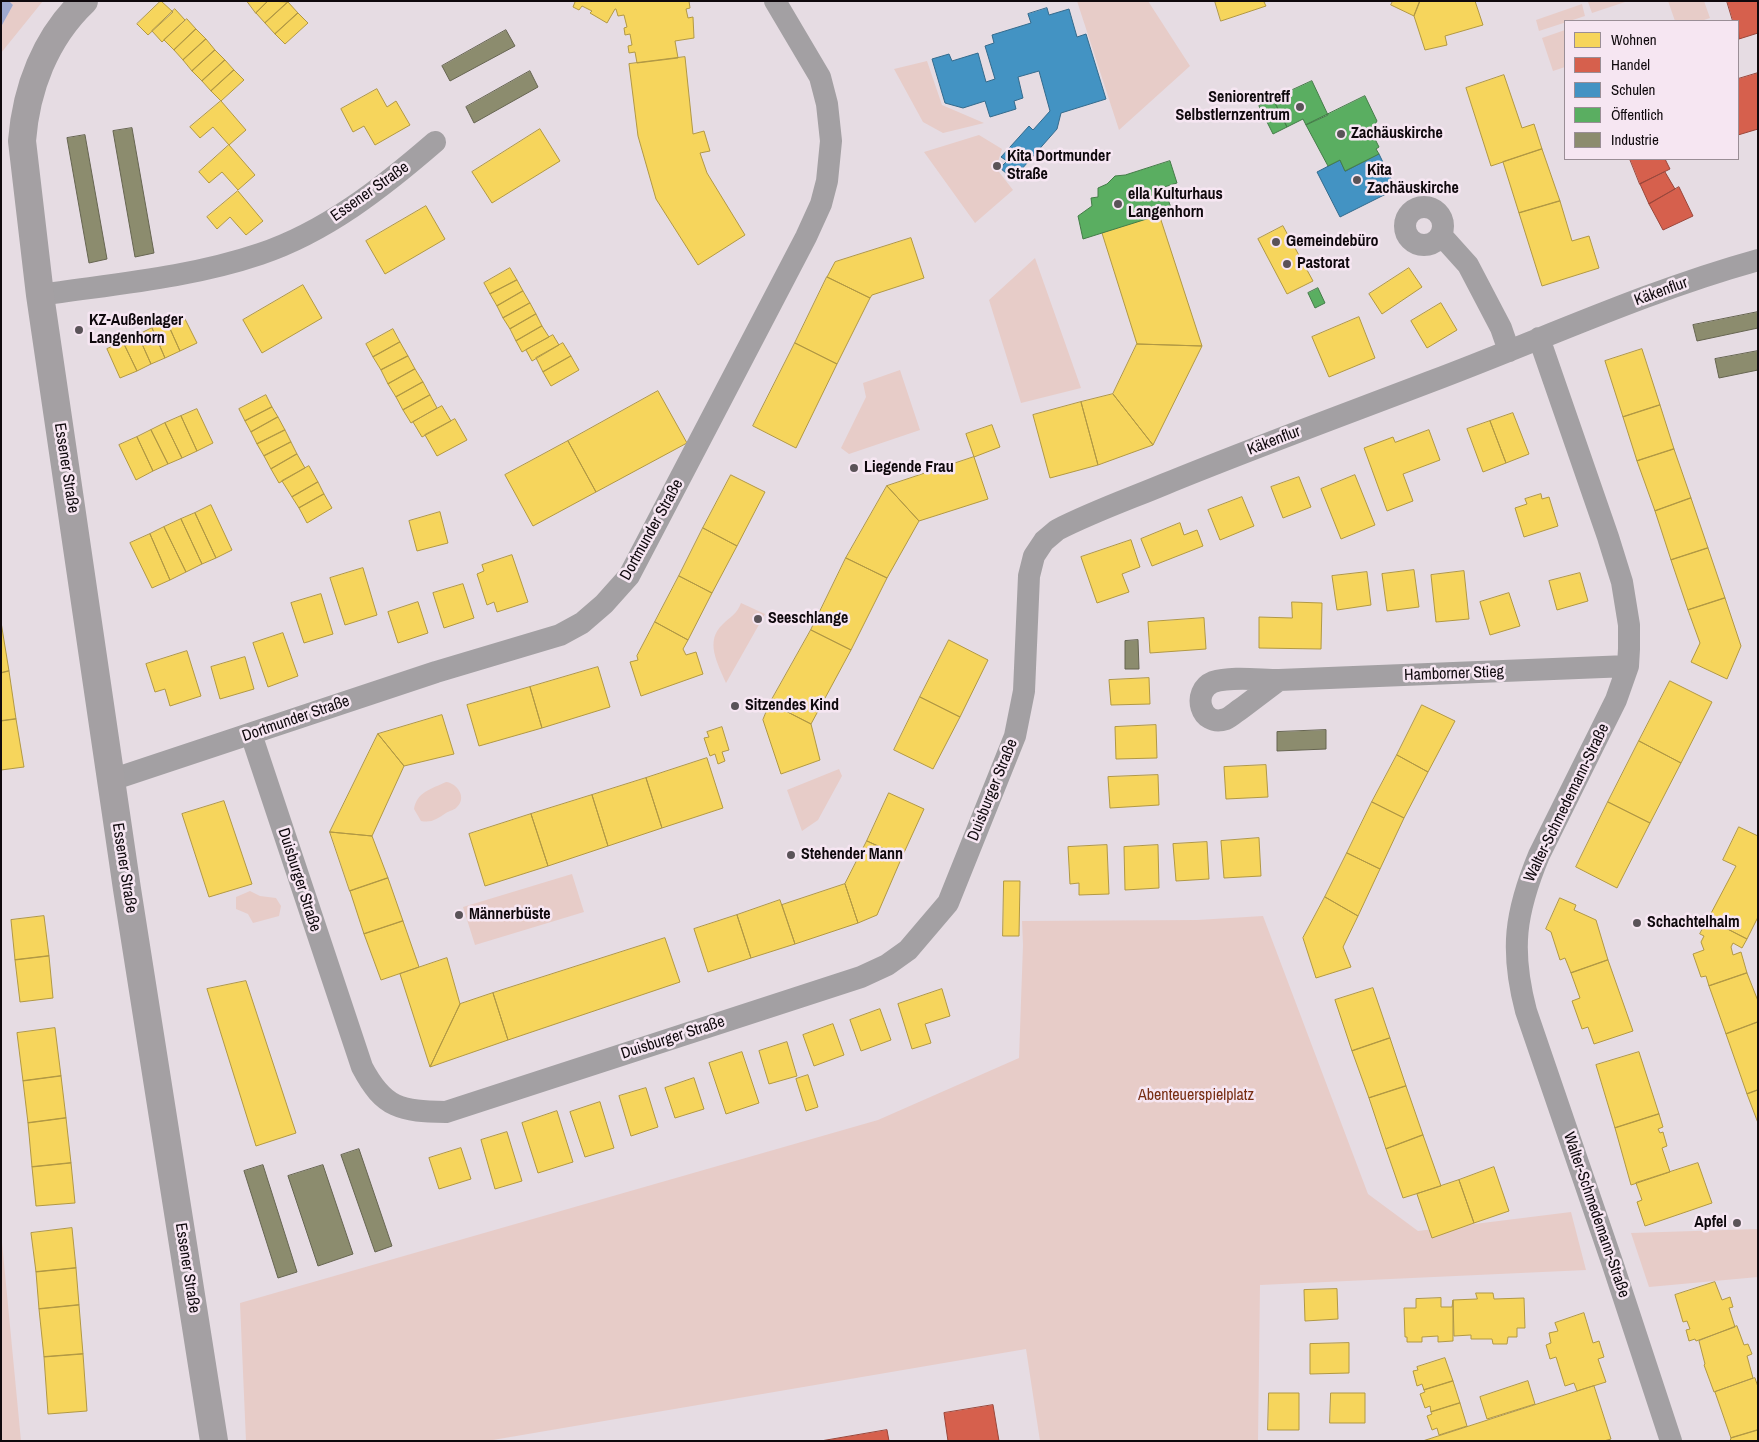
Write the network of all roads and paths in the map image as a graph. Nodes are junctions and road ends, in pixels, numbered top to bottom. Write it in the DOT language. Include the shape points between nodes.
graph roads {
  1 [pos="84,1"];
  2 [pos="774,1"];
  3 [pos="435,142"];
  4 [pos="1441,235"];
  5 [pos="1758,260"];
  6 [pos="40,295"];
  7 [pos="1539,338"];
  8 [pos="1510,351"];
  9 [pos="1044,541"];
  10 [pos="1628,666"];
  11 [pos="1279,680"];
  12 [pos="251,734"];
  13 [pos="111,780"];
  14 [pos="214,1441"];
  15 [pos="1671,1441"];
  1 -- 6 [label="street, Essener Straße" via="50,44 31,89 24,116 22,142"];
  2 -- 12 [label="street, Dortmunder Straße" via="820,77 831,141 827,181 806,237 630,576 582,623 560,634"];
  3 -- 6 [label="street, Essener Straße" via="405,168 331,220 260,254 192,272"];
  4 -- 8 [label="street" via="1468,265"];
  5 -- 7 [label="street, Käkenflur" via="1669,288"];
  6 -- 13 [label="street, Essener Straße"];
  7 -- 8 [label="street, Käkenflur"];
  7 -- 10 [label="street, Walter-Schmedemann-Straße" via="1622,582 1629,625"];
  8 -- 9 [label="street, Käkenflur" via="1141,494 1070,523"];
  9 -- 12 [label="street, Duisburger Straße" via="1034,556 1029,576 1024,691 1015,736 948,902 908,950 887,965 861,977 446,1112 405,1109 382,1098 366,1075"];
  10 -- 11 [label="street, Hamborner Stieg"];
  10 -- 15 [label="street, Walter-Schmedemann-Straße" via="1616,700 1529,878 1519,916 1516,947 1526,1011"];
  12 -- 13 [label="street, Dortmunder Straße"];
  13 -- 14 [label="street, Essener Straße"];
}
